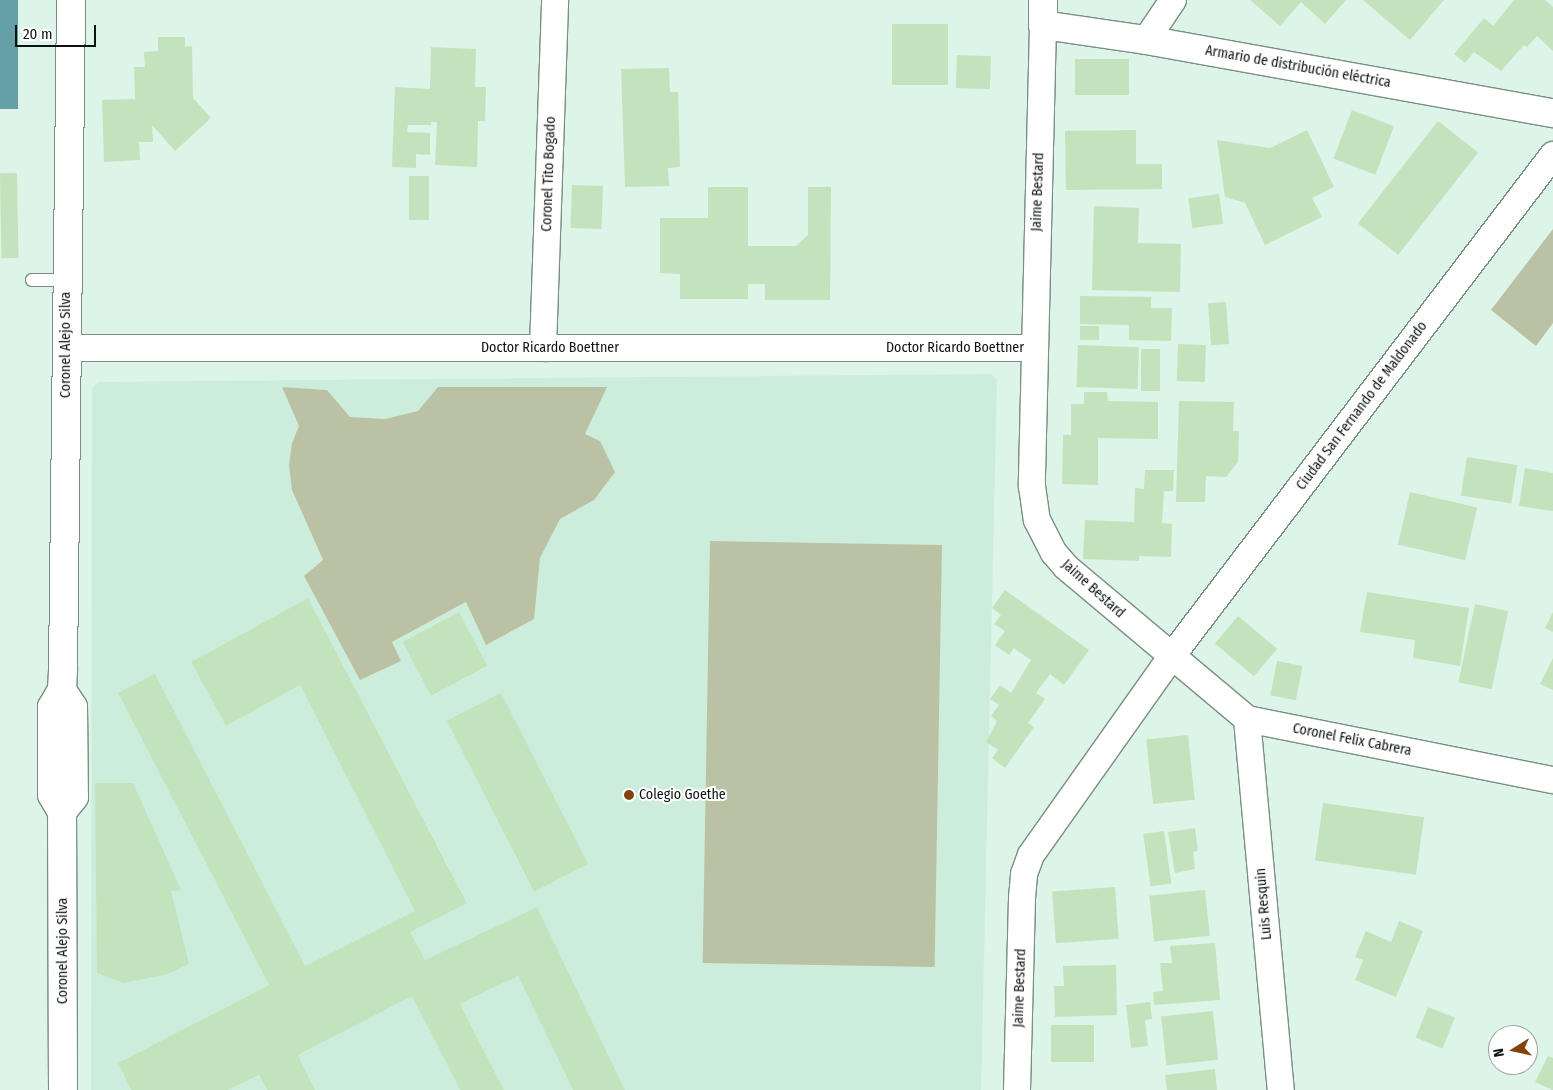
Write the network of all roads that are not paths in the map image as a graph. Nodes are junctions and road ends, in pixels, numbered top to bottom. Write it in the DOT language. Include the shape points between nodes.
graph roads {
  1 [pos="71,0"];
  2 [pos="555,0"];
  3 [pos="1173,0"];
  4 [pos="1043,12"];
  5 [pos="1146,40"];
  6 [pos="1553,113"];
  7 [pos="1553,156"];
  8 [pos="32,280"];
  9 [pos="66,280"];
  10 [pos="66,348"];
  11 [pos="544,348"];
  12 [pos="1033,348"];
  13 [pos="1171,657"];
  14 [pos="1247,719"];
  15 [pos="1553,780"];
  16 [pos="63,1090"];
  17 [pos="1016,1090"];
  18 [pos="1281,1090"];
  1 -- 9 [label="main road, Coronel Alejo Silva"];
  2 -- 11 [label="street, Coronel Tito Bogado"];
  3 -- 5 [label="street"];
  4 -- 5 [label="main road, Armario de distribución eléctrica"];
  4 -- 12 [label="street, Jaime Bestard"];
  5 -- 6 [label="main road, Armario de distribución eléctrica"];
  7 -- 13 [label="street, Ciudad San Fernando de Maldonado"];
  8 -- 9 [label="lane"];
  9 -- 10 [label="main road, Coronel Alejo Silva"];
  10 -- 11 [label="street, Doctor Ricardo Boettner"];
  10 -- 16 [label="main road, Coronel Alejo Silva" via="62,690 73,707 74,797 62,812"];
  11 -- 12 [label="street, Doctor Ricardo Boettner"];
  12 -- 13 [label="street, Jaime Bestard" via="1033,501 1044,537 1066,567"];
  13 -- 14 [label="street, Coronel Felix Cabrera"];
  13 -- 17 [label="street, Jaime Bestard" via="1031,854 1022,898"];
  14 -- 15 [label="street, Coronel Felix Cabrera"];
  14 -- 18 [label="street, Luis Resquin"];
}
